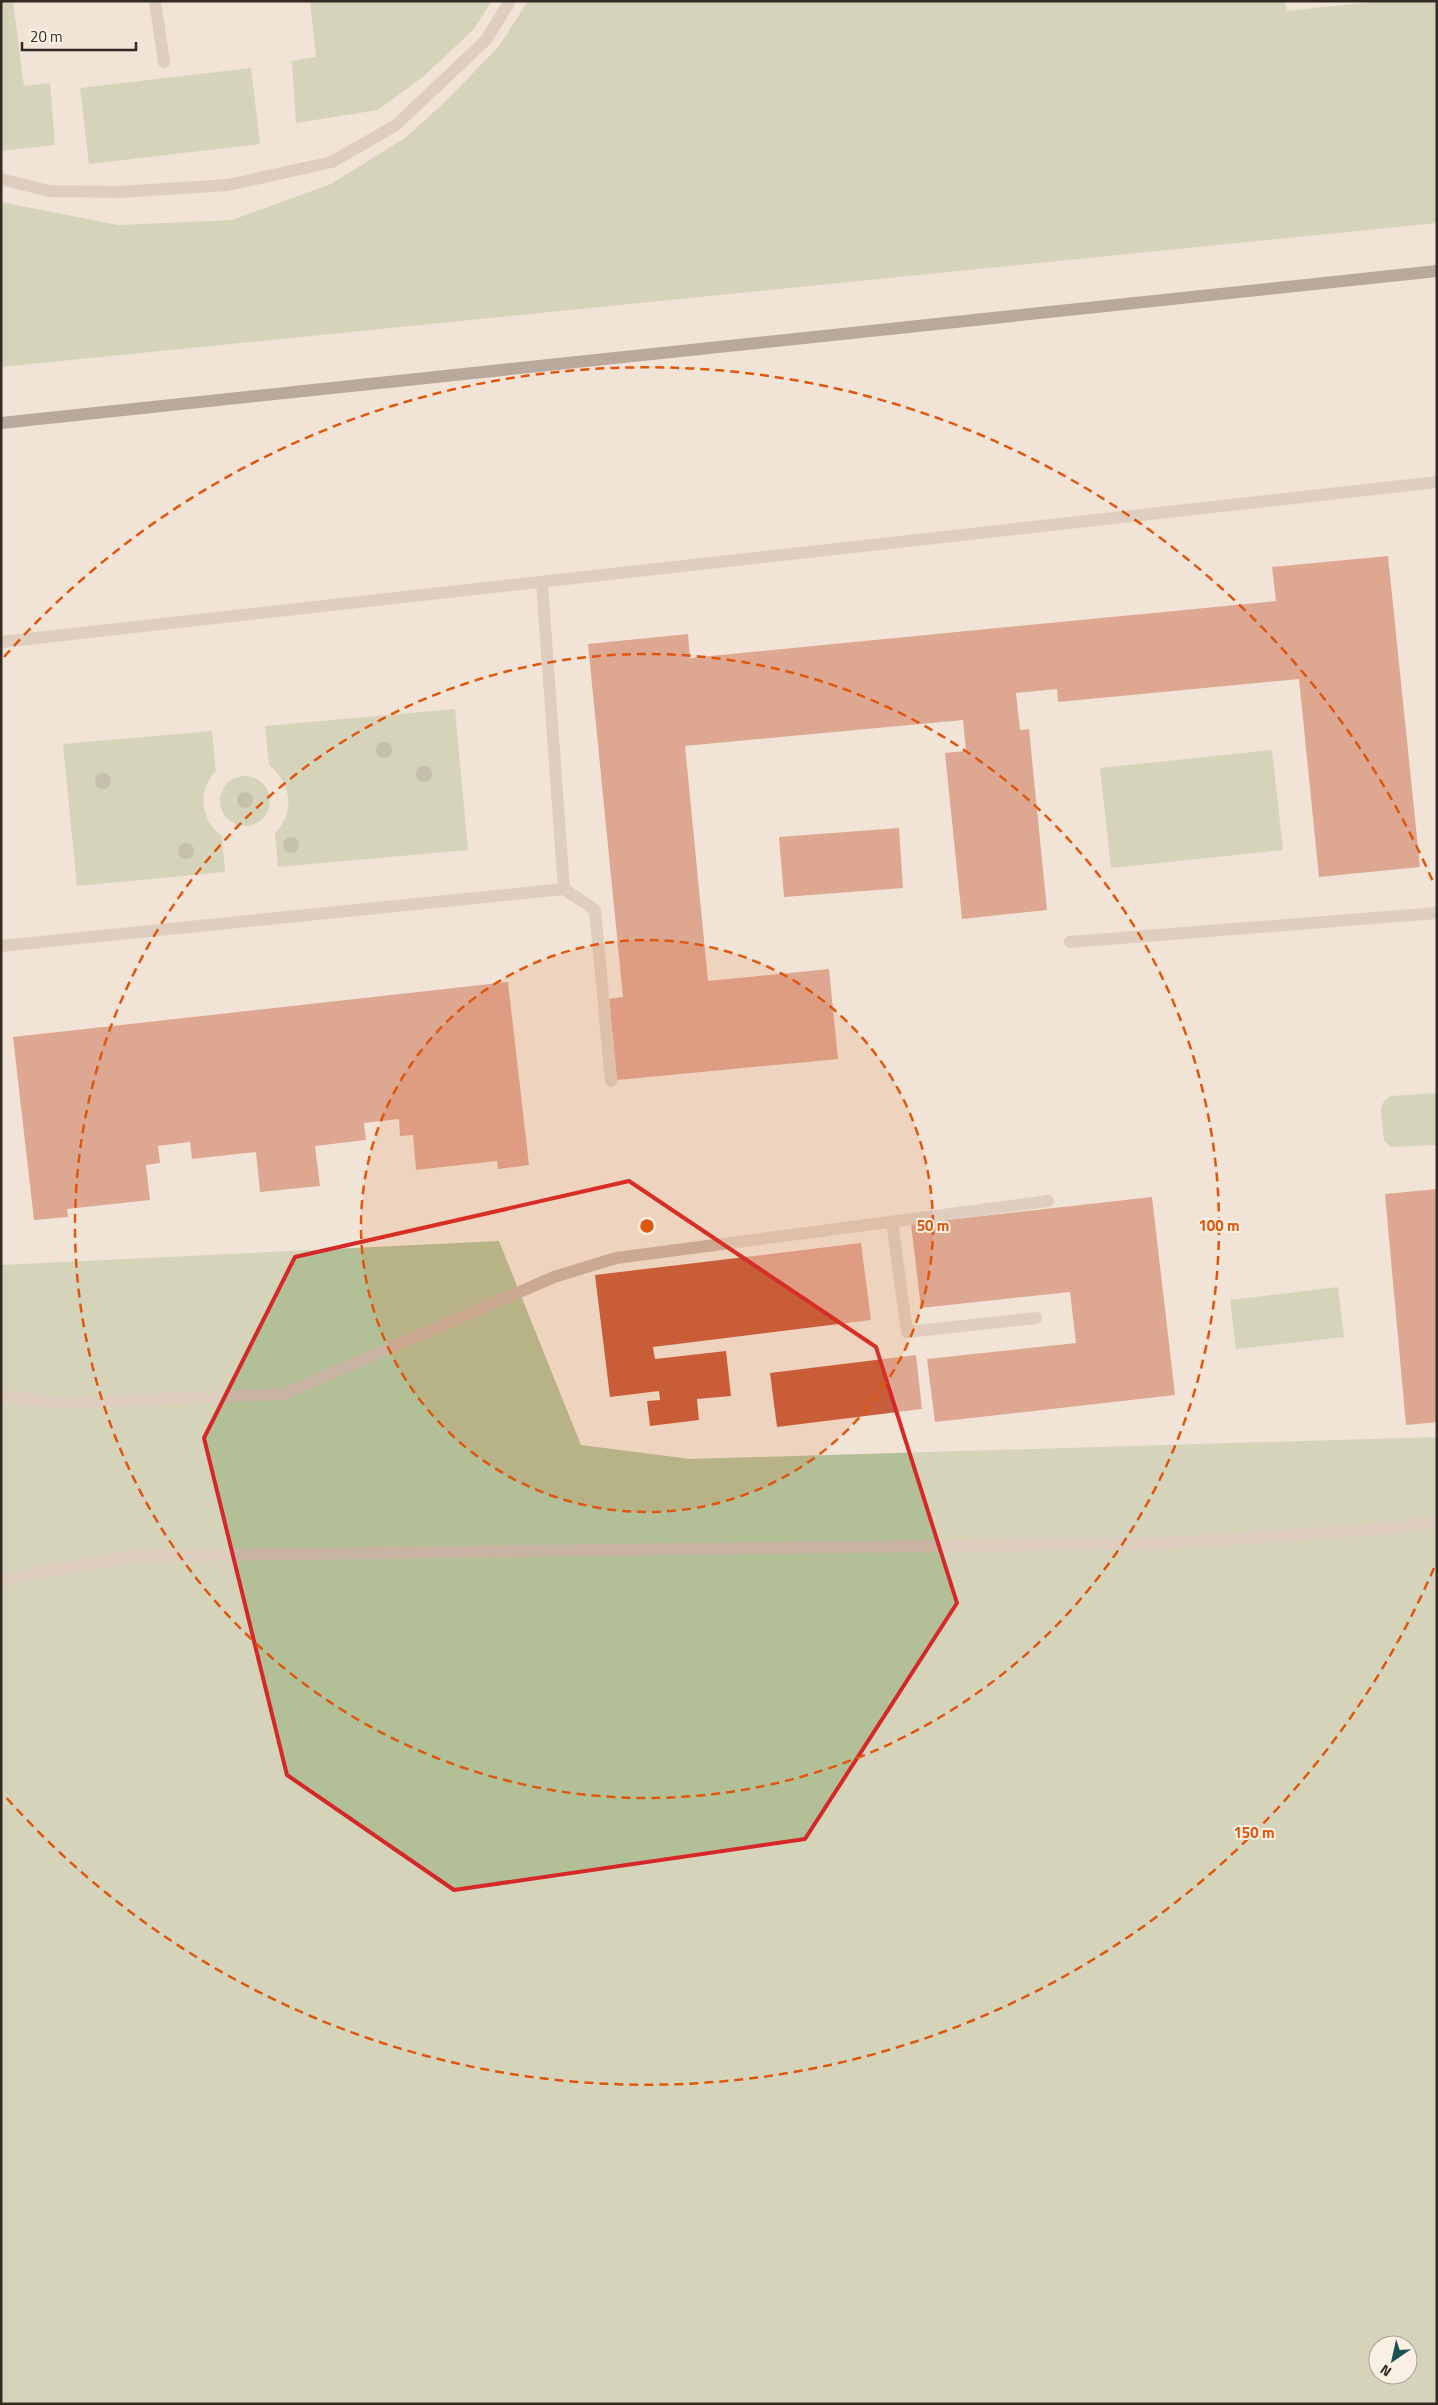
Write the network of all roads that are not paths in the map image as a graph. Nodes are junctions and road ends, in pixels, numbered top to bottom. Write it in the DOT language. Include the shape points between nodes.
graph roads {
  1 [pos="155,1"];
  2 [pos="510,1"];
  3 [pos="164,62"];
  4 [pos="1,179"];
  5 [pos="1437,271"];
  6 [pos="1,424"];
  7 [pos="1437,482"];
  8 [pos="542,583"];
  9 [pos="1,642"];
  10 [pos="564,889"];
  11 [pos="1437,913"];
  12 [pos="2,941"];
  13 [pos="1070,942"];
  14 [pos="611,1081"];
  15 [pos="1048,1201"];
  16 [pos="892,1222"];
  17 [pos="1036,1318"];
  18 [pos="1,1396"];
  19 [pos="1437,1521"];
  20 [pos="1,1580"];
  1 -- 3 [label="lane"];
  2 -- 4 [label="lane" via="486,40 396,125 332,162 228,185 119,192 49,190"];
  5 -- 6 [label="main road"];
  7 -- 8 [label="lane"];
  8 -- 9 [label="lane"];
  8 -- 10 [label="lane"];
  10 -- 12 [label="lane"];
  10 -- 14 [label="lane" via="595,910"];
  11 -- 13 [label="lane"];
  15 -- 16 [label="lane"];
  16 -- 17 [label="lane" via="907,1332"];
  16 -- 18 [label="lane" via="616,1258 554,1277 284,1394 60,1403"];
  19 -- 20 [label="lane" via="1398,1528 1169,1543 135,1556"];
}
